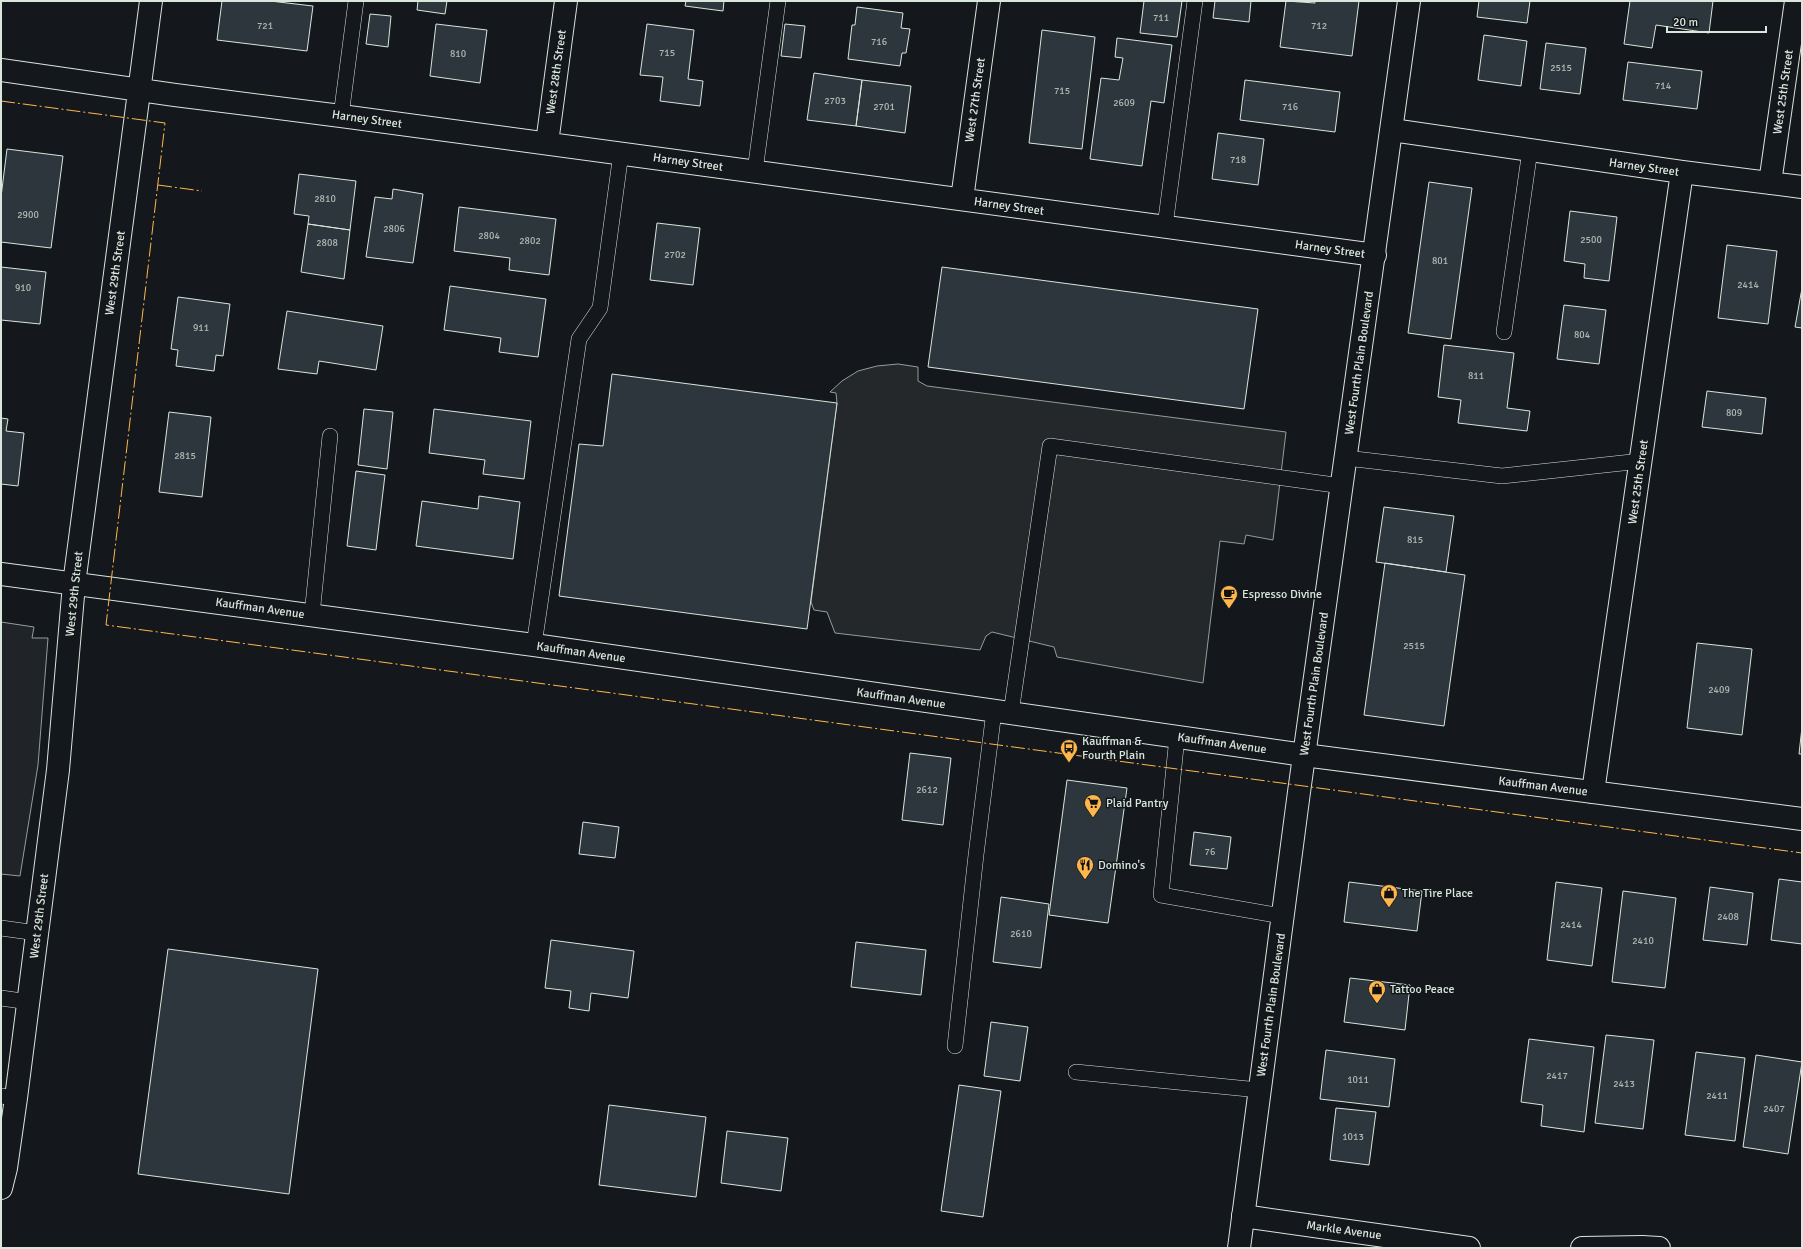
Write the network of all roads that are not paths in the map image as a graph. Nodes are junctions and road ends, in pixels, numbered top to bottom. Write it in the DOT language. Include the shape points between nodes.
graph roads {
  1 [pos="151,1"];
  2 [pos="356,1"];
  3 [pos="566,1"];
  4 [pos="778,1"];
  5 [pos="989,1"];
  6 [pos="1195,1"];
  7 [pos="1409,1"];
  8 [pos="1796,1"];
  9 [pos="1,70"];
  10 [pos="140,89"];
  11 [pos="341,116"];
  12 [pos="1392,130"];
  13 [pos="547,143"];
  14 [pos="1530,150"];
  15 [pos="621,153"];
  16 [pos="755,172"];
  17 [pos="1682,172"];
  18 [pos="1770,183"];
  19 [pos="1802,187"];
  20 [pos="962,199"];
  21 [pos="1165,226"];
  22 [pos="1375,255"];
  23 [pos="1504,332"];
  24 [pos="330,436"];
  25 [pos="1346,458"];
  26 [pos="1641,461"];
  27 [pos="1342,486"];
  28 [pos="1,574"];
  29 [pos="74,584"];
  30 [pos="312,615"];
  31 [pos="534,645"];
  32 [pos="1002,712"];
  33 [pos="1178,737"];
  34 [pos="1304,755"];
  35 [pos="1593,792"];
  36 [pos="1802,819"];
  37 [pos="1282,916"];
  38 [pos="1,928"];
  39 [pos="37,933"];
  40 [pos="1,998"];
  41 [pos="29,1002"];
  42 [pos="955,1046"];
  43 [pos="1076,1072"];
  44 [pos="1259,1090"];
  45 [pos="8,1097"];
  46 [pos="3,1175"];
  47 [pos="1243,1216"];
  48 [pos="1462,1247"];
  49 [pos="1239,1248"];
  50 [pos="1582,1248"];
  51 [pos="1659,1248"];
  1 -- 10 [label="street, West 29th Street"];
  2 -- 11 [label="lane"];
  3 -- 13 [label="street, West 28th Street"];
  4 -- 16 [label="lane"];
  5 -- 20 [label="street, West 27th Street"];
  6 -- 21 [label="lane"];
  7 -- 12 [label="street, West Fourth Plain Boulevard"];
  8 -- 18 [label="street, West 25th Street"];
  9 -- 10 [label="street, Harney Street"];
  10 -- 11 [label="street, Harney Street"];
  10 -- 29 [label="street, West 29th Street"];
  11 -- 13 [label="street, Harney Street"];
  12 -- 14 [label="street, Harney Street"];
  12 -- 22 [label="street, West Fourth Plain Boulevard"];
  13 -- 15 [label="street, Harney Street"];
  14 -- 17 [label="street, Harney Street"];
  14 -- 23 [label="lane"];
  15 -- 16 [label="street, Harney Street"];
  15 -- 31 [label="lane" via="600,308 579,339"];
  16 -- 20 [label="street, Harney Street"];
  17 -- 18 [label="street, Harney Street"];
  17 -- 26 [label="street, West 25th Street"];
  18 -- 19 [label="street, Harney Street"];
  20 -- 21 [label="street, Harney Street"];
  21 -- 22 [label="street, Harney Street"];
  22 -- 25 [label="street, West Fourth Plain Boulevard"];
  24 -- 30 [label="lane"];
  25 -- 26 [label="lane" via="1502,476"];
  25 -- 27 [label="street, West Fourth Plain Boulevard"];
  26 -- 35 [label="street, West 25th Street"];
  27 -- 32 [label="lane" via="1050,446"];
  27 -- 34 [label="street, West Fourth Plain Boulevard"];
  28 -- 29 [label="street, Kauffman Avenue"];
  29 -- 30 [label="street, Kauffman Avenue"];
  29 -- 39 [label="street, West 29th Street" via="58,770"];
  30 -- 31 [label="street, Kauffman Avenue"];
  31 -- 32 [label="street, Kauffman Avenue"];
  32 -- 33 [label="street, Kauffman Avenue"];
  32 -- 42 [label="lane" via="976,855"];
  33 -- 34 [label="street, Kauffman Avenue"];
  33 -- 37 [label="lane" via="1161,895"];
  34 -- 35 [label="street, Kauffman Avenue"];
  34 -- 37 [label="street, West Fourth Plain Boulevard"];
  35 -- 36 [label="street, Kauffman Avenue"];
  37 -- 44 [label="street, West Fourth Plain Boulevard"];
  38 -- 39 [label="lane"];
  39 -- 41 [label="street, West 29th Street"];
  40 -- 41 [label="lane"];
  41 -- 45 [label="street, West 29th Street"];
  43 -- 44 [label="lane"];
  44 -- 47 [label="street, West Fourth Plain Boulevard"];
  45 -- 46 [label="street, West 29th Street"];
  47 -- 48 [label="street, Markle Avenue"];
  47 -- 49 [label="street, West Fourth Plain Boulevard"];
  50 -- 51 [label="street"];
}
